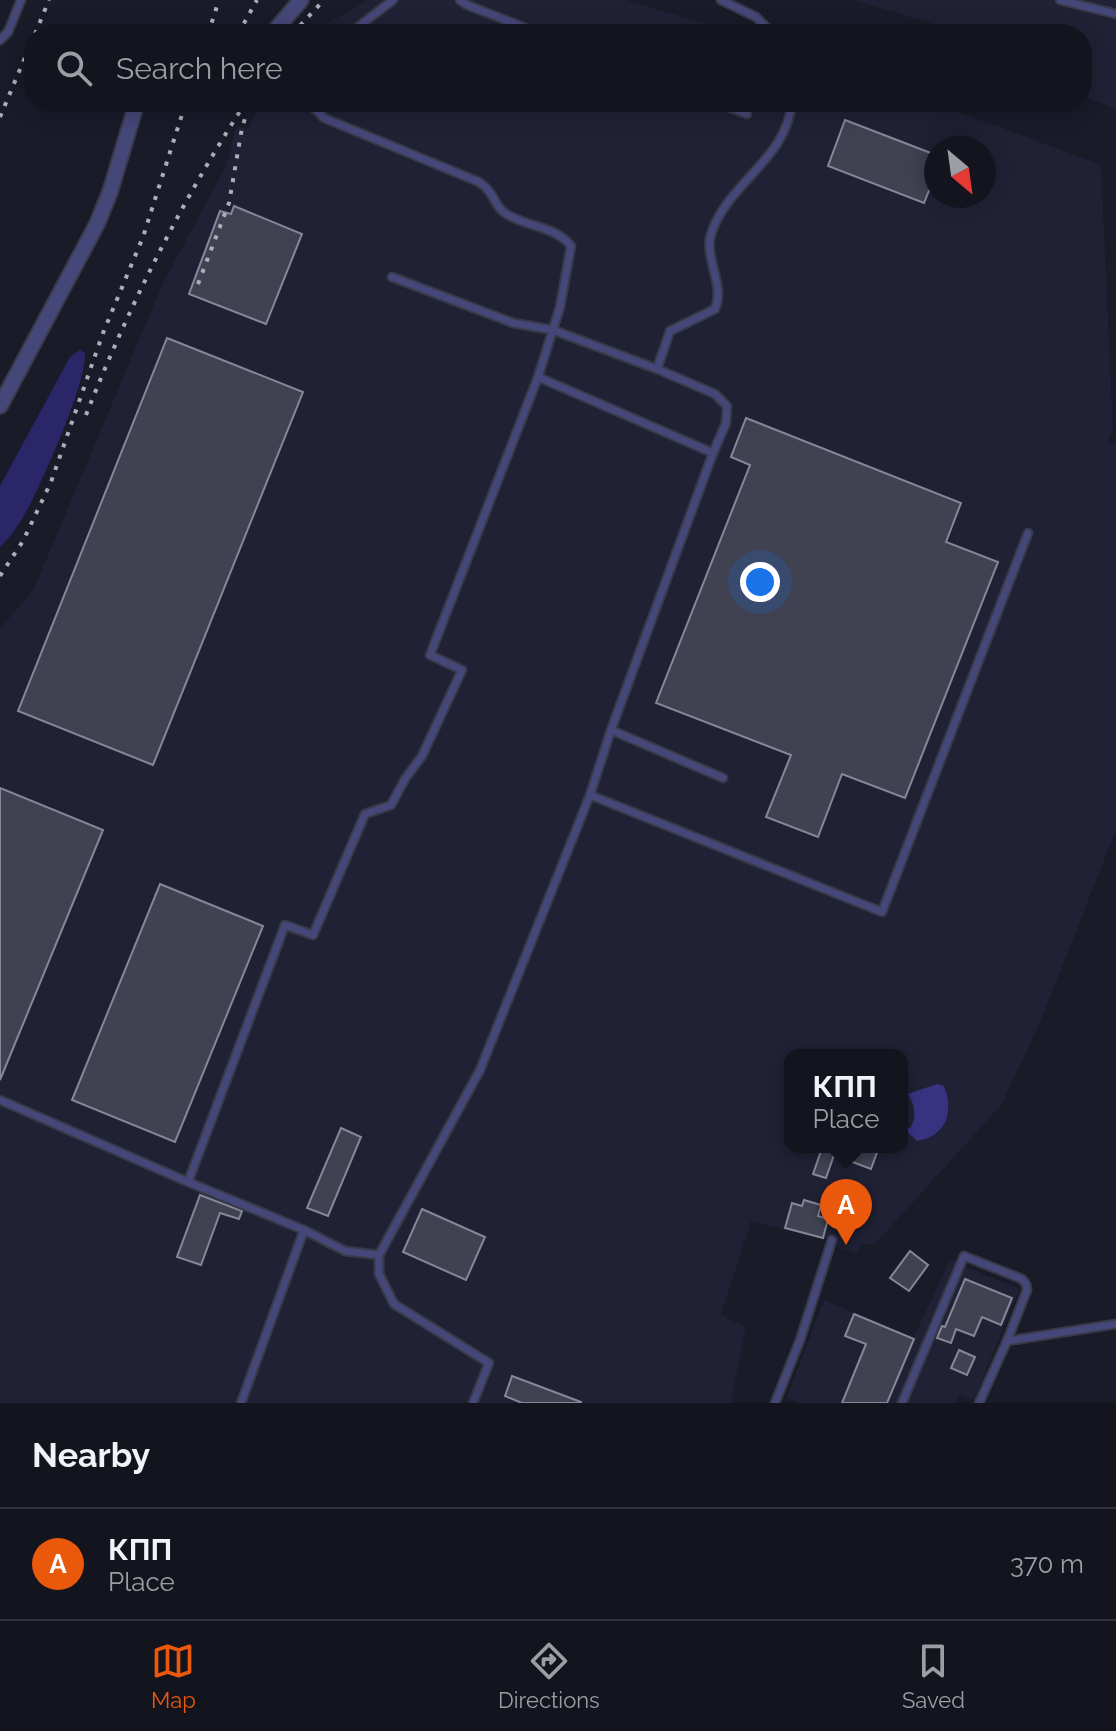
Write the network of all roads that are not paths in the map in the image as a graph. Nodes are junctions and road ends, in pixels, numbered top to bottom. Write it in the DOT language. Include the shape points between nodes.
graph roads {
  1 [pos="21,0"];
  2 [pos="301,0"];
  3 [pos="393,0"];
  4 [pos="721,0"];
  5 [pos="1060,0"];
  6 [pos="465,2"];
  7 [pos="1116,14"];
  8 [pos="281,24"];
  9 [pos="362,24"];
  10 [pos="517,24"];
  11 [pos="763,24"];
  12 [pos="0,40"];
  13 [pos="134,112"];
  14 [pos="318,112"];
  15 [pos="742,112"];
  16 [pos="791,112"];
  17 [pos="747,114"];
  18 [pos="392,277"];
  19 [pos="553,330"];
  20 [pos="657,369"];
  21 [pos="538,377"];
  22 [pos="0,406"];
  23 [pos="713,453"];
  24 [pos="1028,533"];
  25 [pos="611,730"];
  26 [pos="723,778"];
  27 [pos="590,795"];
  28 [pos="0,1100"];
  29 [pos="188,1182"];
  30 [pos="304,1230"];
  31 [pos="832,1240"];
  32 [pos="379,1255"];
  33 [pos="1116,1324"];
  34 [pos="1007,1341"];
  35 [pos="241,1403"];
  36 [pos="473,1403"];
  37 [pos="775,1403"];
  38 [pos="902,1403"];
  39 [pos="979,1403"];
  1 -- 12 [label="lane"];
  2 -- 8 [label="street"];
  3 -- 9 [label="lane"];
  4 -- 11 [label="lane"];
  5 -- 7 [label="lane"];
  6 -- 10 [label="lane"];
  13 -- 22 [label="street" via="97,224"];
  14 -- 19 [label="lane" via="479,182 492,190 511,218 565,239 571,246"];
  15 -- 17 [label="lane"];
  16 -- 20 [label="lane" via="783,136 723,208 711,234 719,298 715,309 670,331"];
  18 -- 19 [label="lane" via="513,323"];
  19 -- 20 [label="lane"];
  19 -- 21 [label="lane"];
  20 -- 23 [label="lane" via="715,394 727,406"];
  21 -- 23 [label="lane"];
  21 -- 29 [label="lane" via="430,655 462,670 422,756 391,805 365,814 313,935 285,925"];
  23 -- 25 [label="lane"];
  24 -- 27 [label="lane" via="882,912"];
  25 -- 26 [label="lane"];
  25 -- 27 [label="lane"];
  27 -- 32 [label="lane" via="480,1070"];
  28 -- 29 [label="lane"];
  29 -- 30 [label="lane"];
  30 -- 32 [label="lane" via="345,1251"];
  30 -- 35 [label="lane"];
  31 -- 37 [label="lane"];
  32 -- 36 [label="lane" via="379,1274 394,1304 489,1363"];
  33 -- 34 [label="lane"];
  34 -- 38 [label="lane" via="1026,1284 964,1256"];
  34 -- 39 [label="lane"];
}
